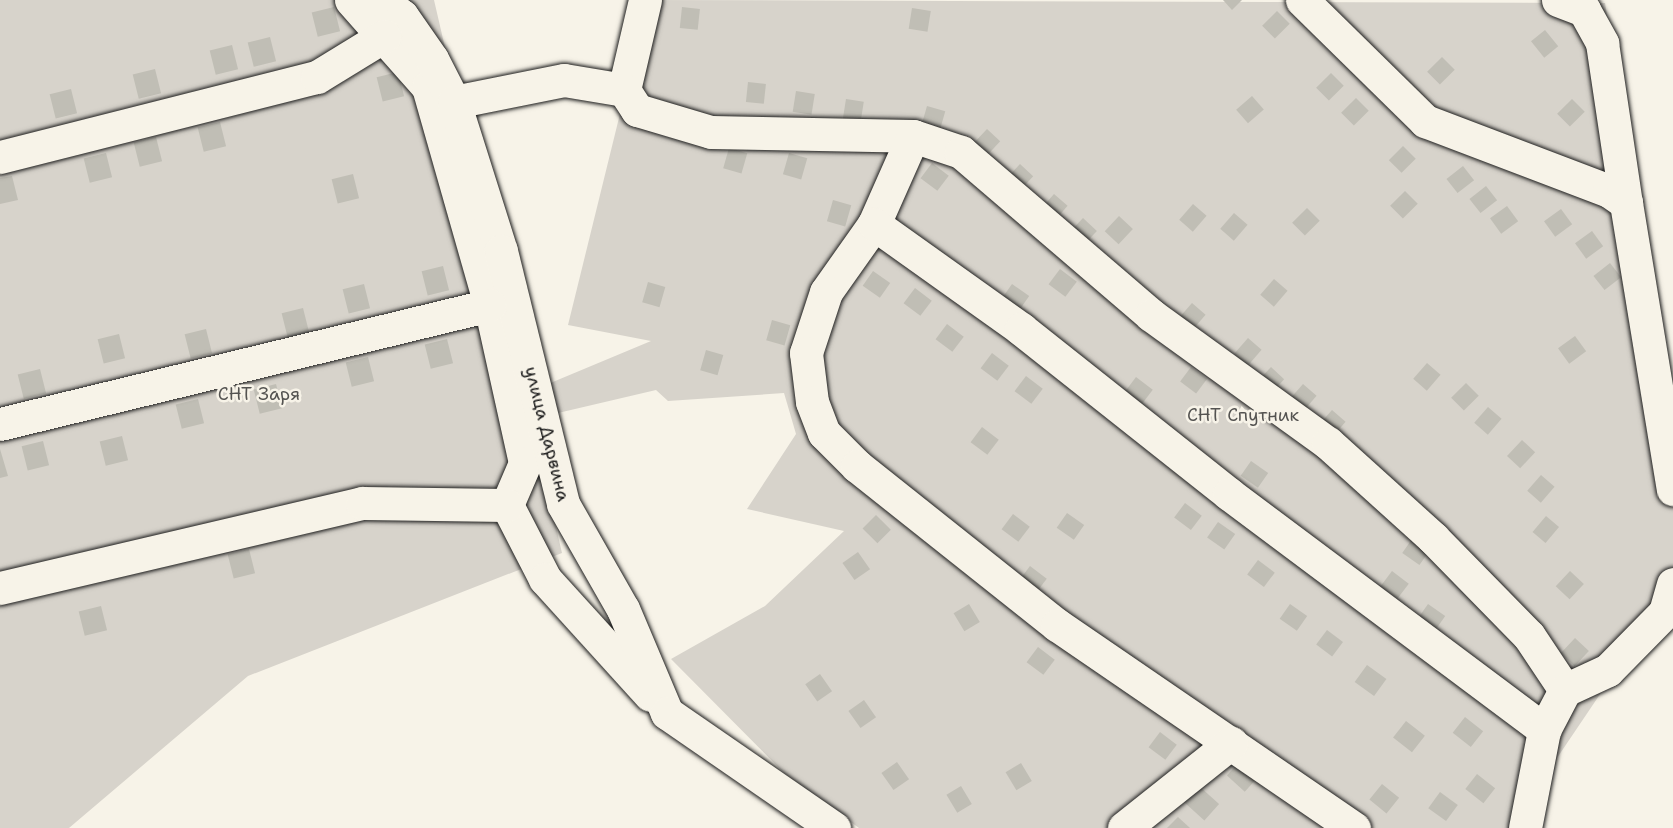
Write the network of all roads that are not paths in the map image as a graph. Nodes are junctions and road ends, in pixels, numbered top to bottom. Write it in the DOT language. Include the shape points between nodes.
graph roads {
  1 [pos="351,0"];
  2 [pos="382,0"];
  3 [pos="645,0"];
  4 [pos="1302,0"];
  5 [pos="1558,0"];
  6 [pos="384,36"];
  7 [pos="624,90"];
  8 [pos="454,102"];
  9 [pos="913,136"];
  10 [pos="0,157"];
  11 [pos="1626,203"];
  12 [pos="874,224"];
  13 [pos="490,305"];
  14 [pos="0,424"];
  15 [pos="1673,489"];
  16 [pos="507,505"];
  17 [pos="1673,584"];
  18 [pos="0,588"];
  19 [pos="1565,690"];
  20 [pos="667,713"];
  21 [pos="1544,730"];
  22 [pos="1231,743"];
  23 [pos="834,828"];
  24 [pos="1124,828"];
  25 [pos="1354,828"];
  26 [pos="1525,828"];
  1 -- 6 [label="street"];
  2 -- 8 [label="street, улица Дарвина" via="402,16 432,59"];
  3 -- 7 [label="street"];
  4 -- 11 [label="street" via="1425,121 1610,191"];
  5 -- 11 [label="street" via="1584,10 1602,43"];
  6 -- 10 [label="street" via="316,77"];
  6 -- 13 [label="street" via="428,87"];
  7 -- 8 [label="street" via="564,80"];
  7 -- 9 [label="street" via="637,110 711,132"];
  8 -- 20 [label="street, улица Дарвина" via="501,251 563,504 622,609"];
  9 -- 12 [label="street"];
  9 -- 19 [label="street" via="960,152 1151,315 1328,444 1433,538 1529,636"];
  11 -- 15 [label="street"];
  12 -- 21 [label="street" via="1021,329 1229,494"];
  12 -- 22 [label="street" via="826,292 806,353 812,402 824,433 857,465 1057,625"];
  13 -- 14 [label="street"];
  13 -- 16 [label="street" via="525,463"];
  16 -- 18 [label="street" via="362,504"];
  16 -- 20 [label="street" via="545,579"];
  17 -- 19 [label="street" via="1665,612 1608,670"];
  19 -- 21 [label="street"];
  20 -- 23 [label="street"];
  21 -- 26 [label="street"];
  22 -- 24 [label="street"];
  22 -- 25 [label="street"];
}
